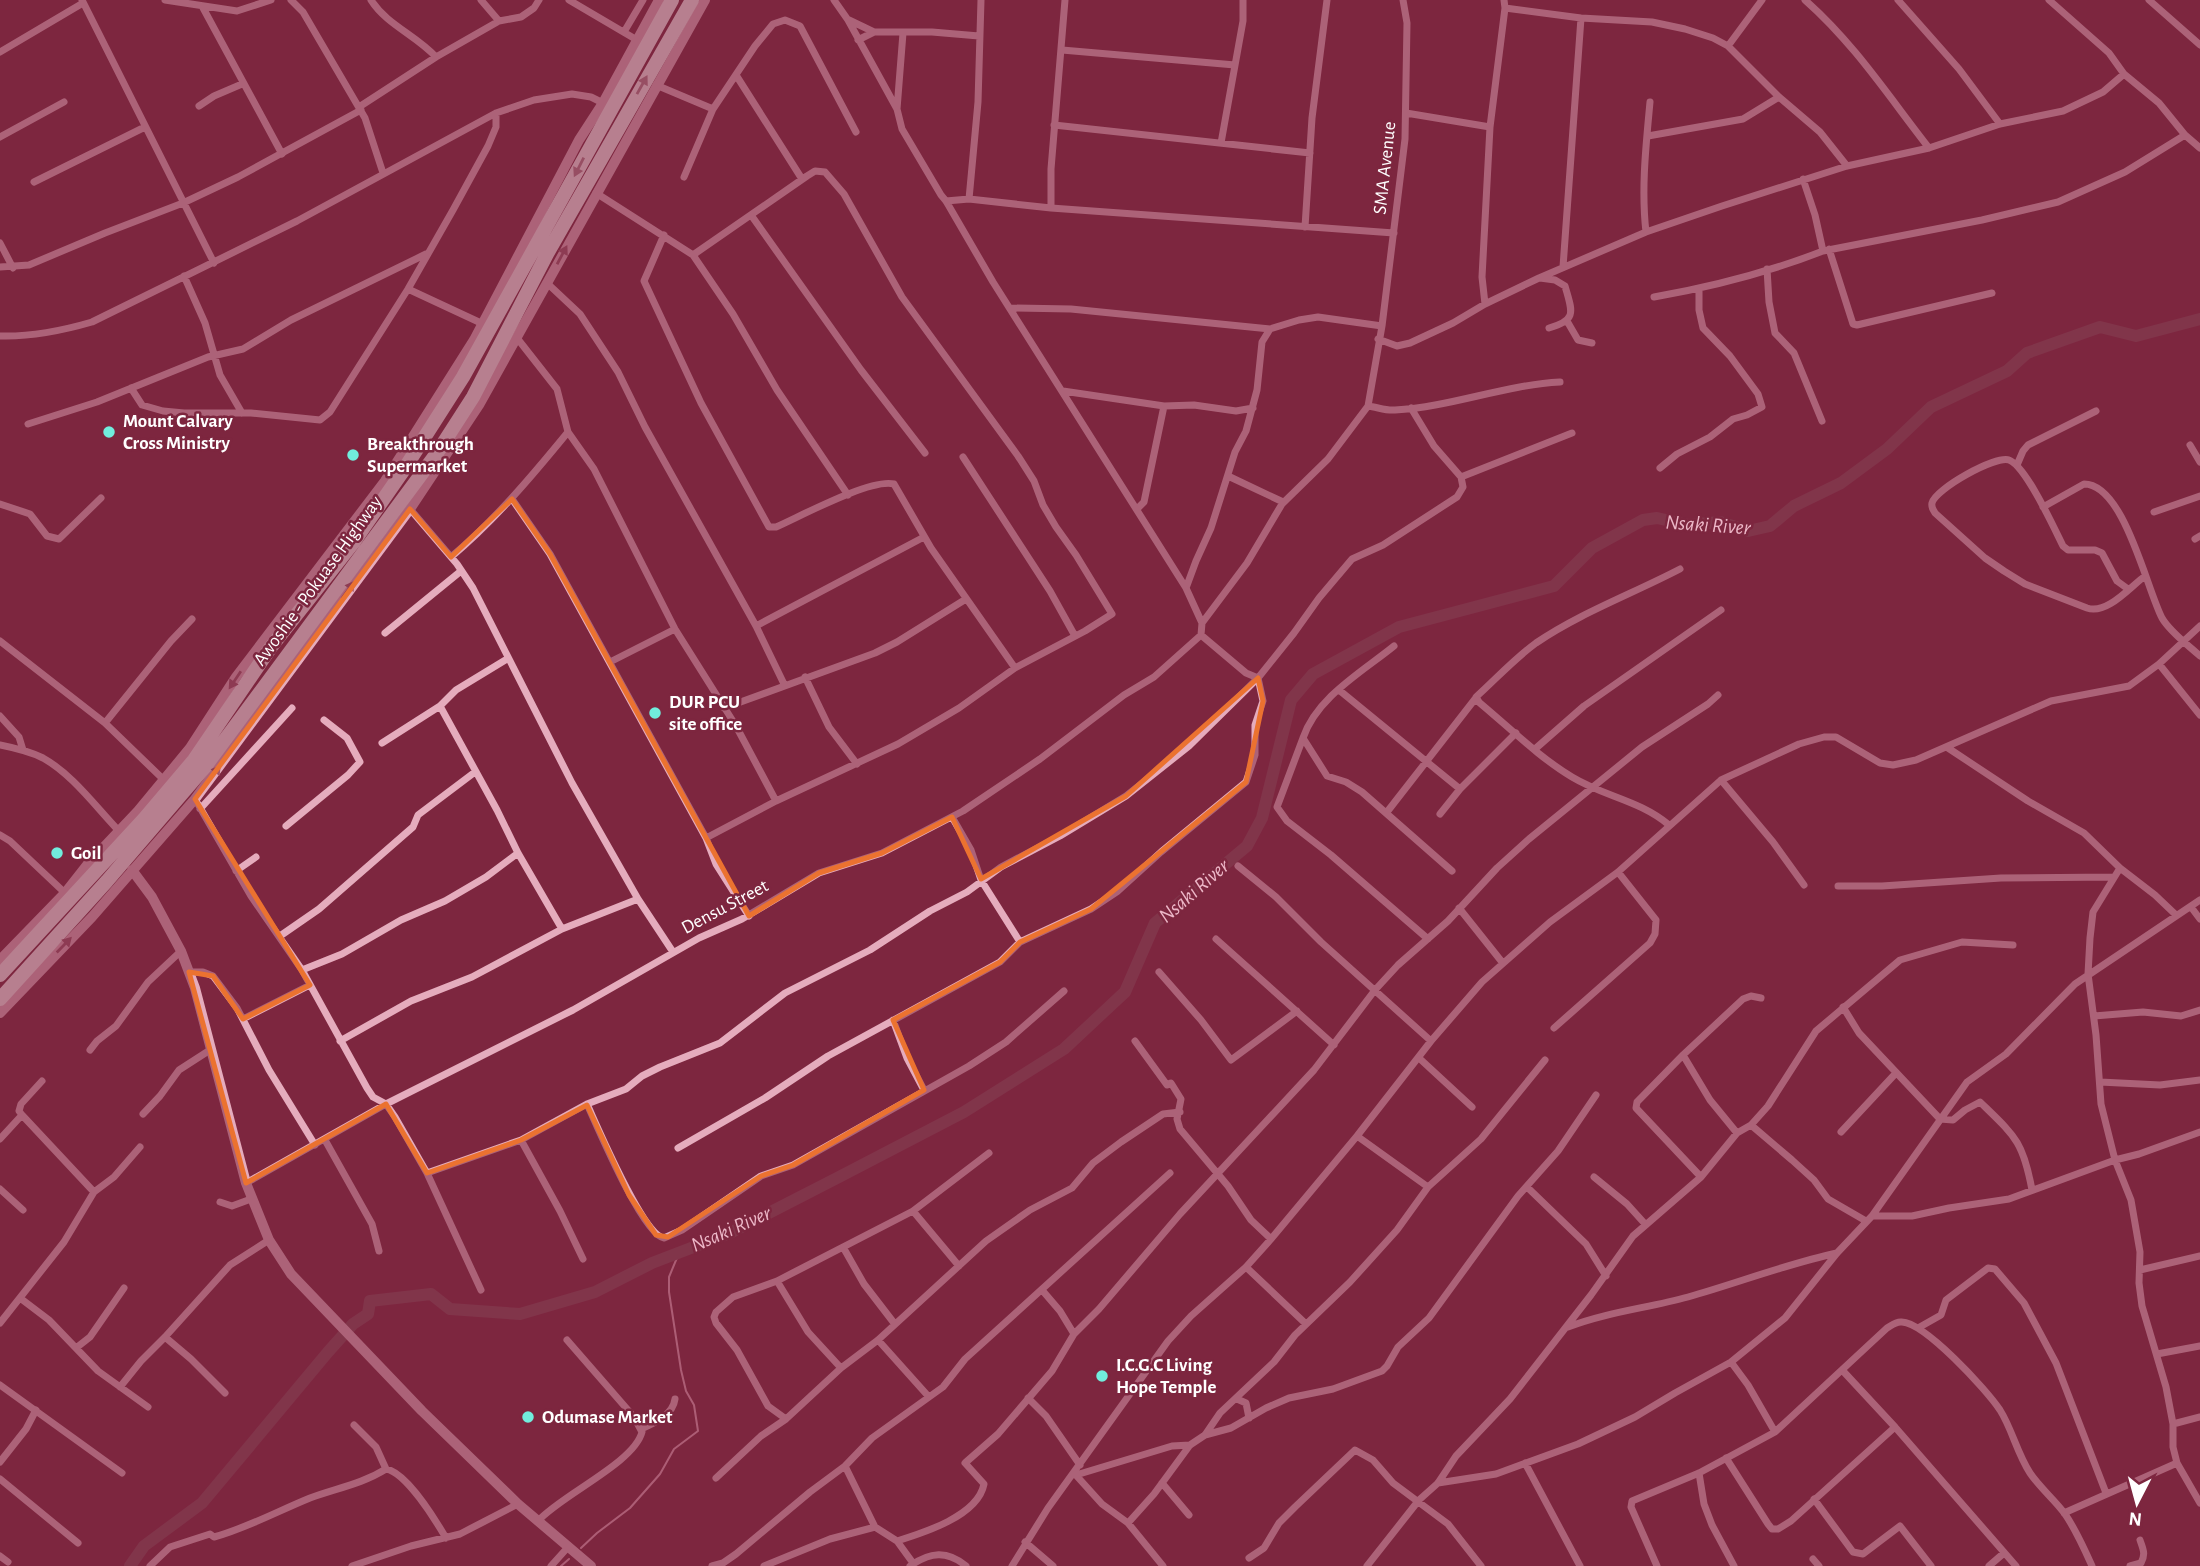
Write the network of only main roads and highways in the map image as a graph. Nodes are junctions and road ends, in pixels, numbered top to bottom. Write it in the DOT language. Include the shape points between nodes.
graph roads {
  1 [pos="672,0"];
  2 [pos="692,0"];
  3 [pos="294,617"];
  4 [pos="308,626"];
  5 [pos="18,940"];
  6 [pos="5,956"];
  7 [pos="0,975"];
  8 [pos="0,999"];
  1 -- 3 [label="main road, Awoshie - Pokuase Highway, one-way" via="463,377 353,543"];
  4 -- 2 [label="main road, Awoshie - Pokuase Highway, one-way" via="437,453 473,397 547,254"];
  3 -- 4 [label="main road"];
  3 -- 6 [label="main road, Awoshie - Pokuase Highway" via="170,789"];
  4 -- 8 [label="main road, Awoshie - Pokuase Highway" via="190,785"];
  5 -- 6 [label="main road"];
  6 -- 7 [label="main road, Awoshie - Pokuase Highway"];
}
